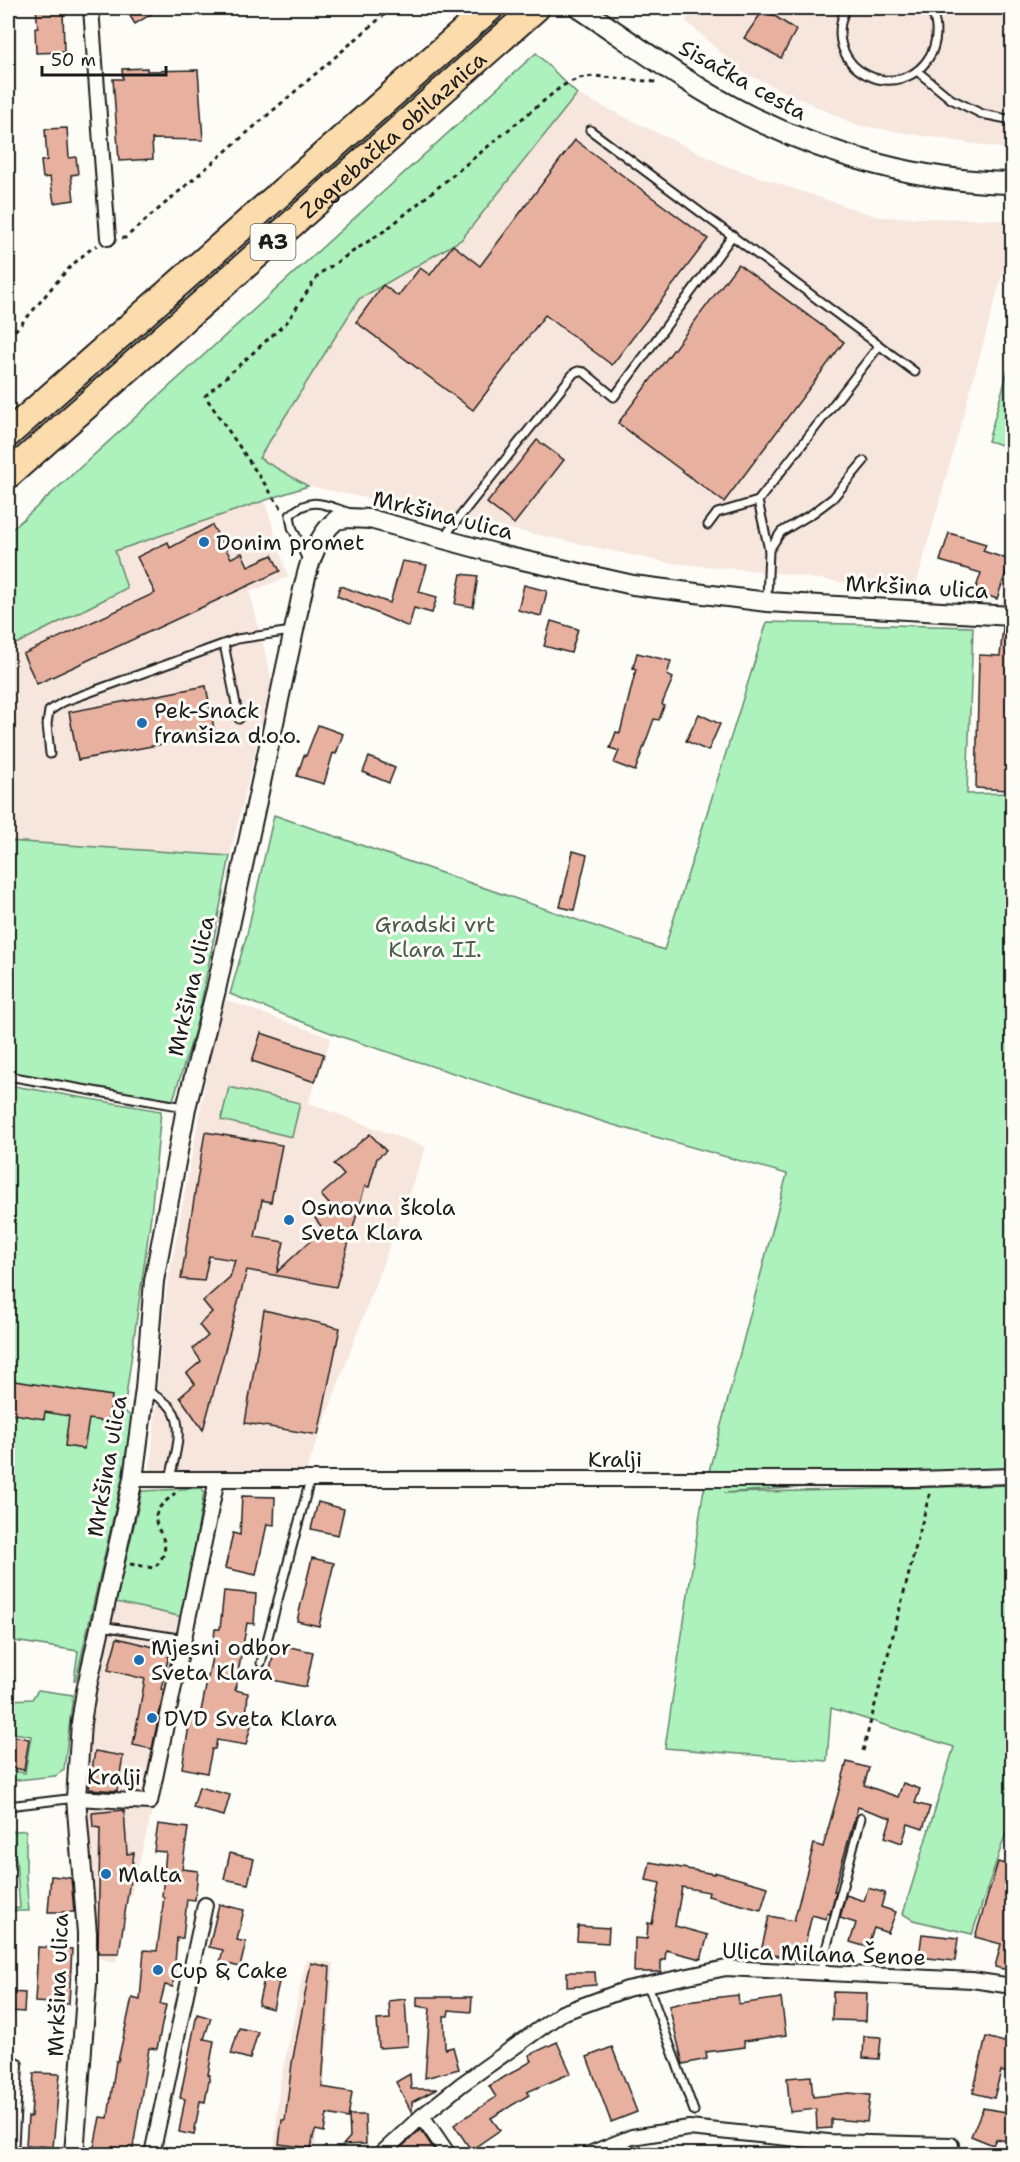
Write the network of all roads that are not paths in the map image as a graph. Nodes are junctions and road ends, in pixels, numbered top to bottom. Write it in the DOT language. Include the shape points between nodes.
graph roads {
  1 [pos="91,8"];
  2 [pos="490,8"];
  3 [pos="537,8"];
  4 [pos="580,8"];
  5 [pos="845,8"];
  6 [pos="930,8"];
  7 [pos="917,71"];
  8 [pos="1012,120"];
  9 [pos="590,130"];
  10 [pos="1012,183"];
  11 [pos="733,235"];
  12 [pos="108,237"];
  13 [pos="879,346"];
  14 [pos="915,372"];
  15 [pos="8,434"];
  16 [pos="864,461"];
  17 [pos="8,475"];
  18 [pos="758,501"];
  19 [pos="370,519"];
  20 [pos="708,525"];
  21 [pos="443,538"];
  22 [pos="769,550"];
  23 [pos="310,566"];
  24 [pos="767,602"];
  25 [pos="1012,616"];
  26 [pos="294,630"];
  27 [pos="224,644"];
  28 [pos="239,719"];
  29 [pos="50,754"];
  30 [pos="8,1076"];
  31 [pos="186,1108"];
  32 [pos="145,1389"];
  33 [pos="1012,1476"];
  34 [pos="133,1479"];
  35 [pos="175,1479"];
  36 [pos="217,1479"];
  37 [pos="310,1480"];
  38 [pos="99,1626"];
  39 [pos="185,1639"];
  40 [pos="261,1663"];
  41 [pos="76,1798"];
  42 [pos="8,1806"];
  43 [pos="861,1818"];
  44 [pos="205,1905"];
  45 [pos="820,1972"];
  46 [pos="648,1984"];
  47 [pos="1012,1986"];
  48 [pos="15,2064"];
  49 [pos="694,2111"];
  50 [pos="422,2116"];
  51 [pos="951,2145"];
  52 [pos="827,2148"];
  53 [pos="10,2154"];
  54 [pos="74,2154"];
  55 [pos="152,2154"];
  56 [pos="381,2154"];
  57 [pos="447,2154"];
  58 [pos="589,2154"];
  1 -- 12 [label="street"];
  2 -- 15 [label="highway, Zagrebačka obilaznica / A3"];
  3 -- 17 [label="highway, Zagrebačka obilaznica / A3"];
  4 -- 10 [label="main road, Sisačka cesta" via="720,100 806,142 915,172"];
  5 -- 7 [label="lane" via="839,24 840,40 845,56 855,68 886,80"];
  6 -- 7 [label="lane" via="937,29 935,45"];
  7 -- 8 [label="lane" via="951,99 982,114"];
  9 -- 11 [label="lane"];
  11 -- 13 [label="lane"];
  11 -- 21 [label="lane" via="614,397 584,372 574,373"];
  13 -- 14 [label="lane"];
  13 -- 18 [label="lane"];
  16 -- 22 [label="lane" via="833,498 782,532"];
  18 -- 20 [label="lane" via="717,513"];
  18 -- 22 [label="lane"];
  19 -- 21 [label="street, Mrkšina ulica"];
  19 -- 23 [label="street, Mrkšina ulica" via="336,520 320,540"];
  19 -- 23 [label="lane" via="314,501 300,506 290,515"];
  21 -- 24 [label="street, Mrkšina ulica" via="609,581"];
  22 -- 24 [label="lane"];
  23 -- 26 [label="street, Mrkšina ulica"];
  24 -- 25 [label="street, Mrkšina ulica"];
  26 -- 27 [label="lane"];
  26 -- 31 [label="street, Mrkšina ulica" via="216,990"];
  27 -- 28 [label="lane"];
  27 -- 29 [label="lane" via="63,702 49,711"];
  30 -- 31 [label="lane"];
  31 -- 32 [label="street, Mrkšina ulica" via="154,1281"];
  32 -- 34 [label="street, Mrkšina ulica"];
  32 -- 35 [label="lane" via="170,1407 177,1418"];
  33 -- 37 [label="street, Kralji"];
  34 -- 35 [label="street, Kralji"];
  34 -- 38 [label="street, Mrkšina ulica"];
  35 -- 36 [label="street, Kralji"];
  36 -- 37 [label="street, Kralji"];
  36 -- 39 [label="street, Kralji"];
  37 -- 40 [label="lane"];
  38 -- 39 [label="lane"];
  38 -- 41 [label="street, Mrkšina ulica" via="81,1723"];
  39 -- 41 [label="street, Kralji" via="150,1802"];
  41 -- 42 [label="lane"];
  41 -- 54 [label="street, Mrkšina ulica" via="87,1983"];
  43 -- 45 [label="lane"];
  44 -- 55 [label="street"];
  45 -- 46 [label="street, Ulica Milana Šenoe" via="726,1968"];
  45 -- 47 [label="street, Ulica Milana Šenoe" via="972,1980"];
  46 -- 49 [label="lane"];
  46 -- 50 [label="street, Ulica Milana Šenoe" via="562,2013"];
  48 -- 53 [label="street, Mrkšina ulica"];
  50 -- 56 [label="street, Ulica Milana Šenoe"];
  50 -- 57 [label="street"];
  51 -- 52 [label="street"];
  52 -- 58 [label="street" via="689,2128 632,2137"];
}
